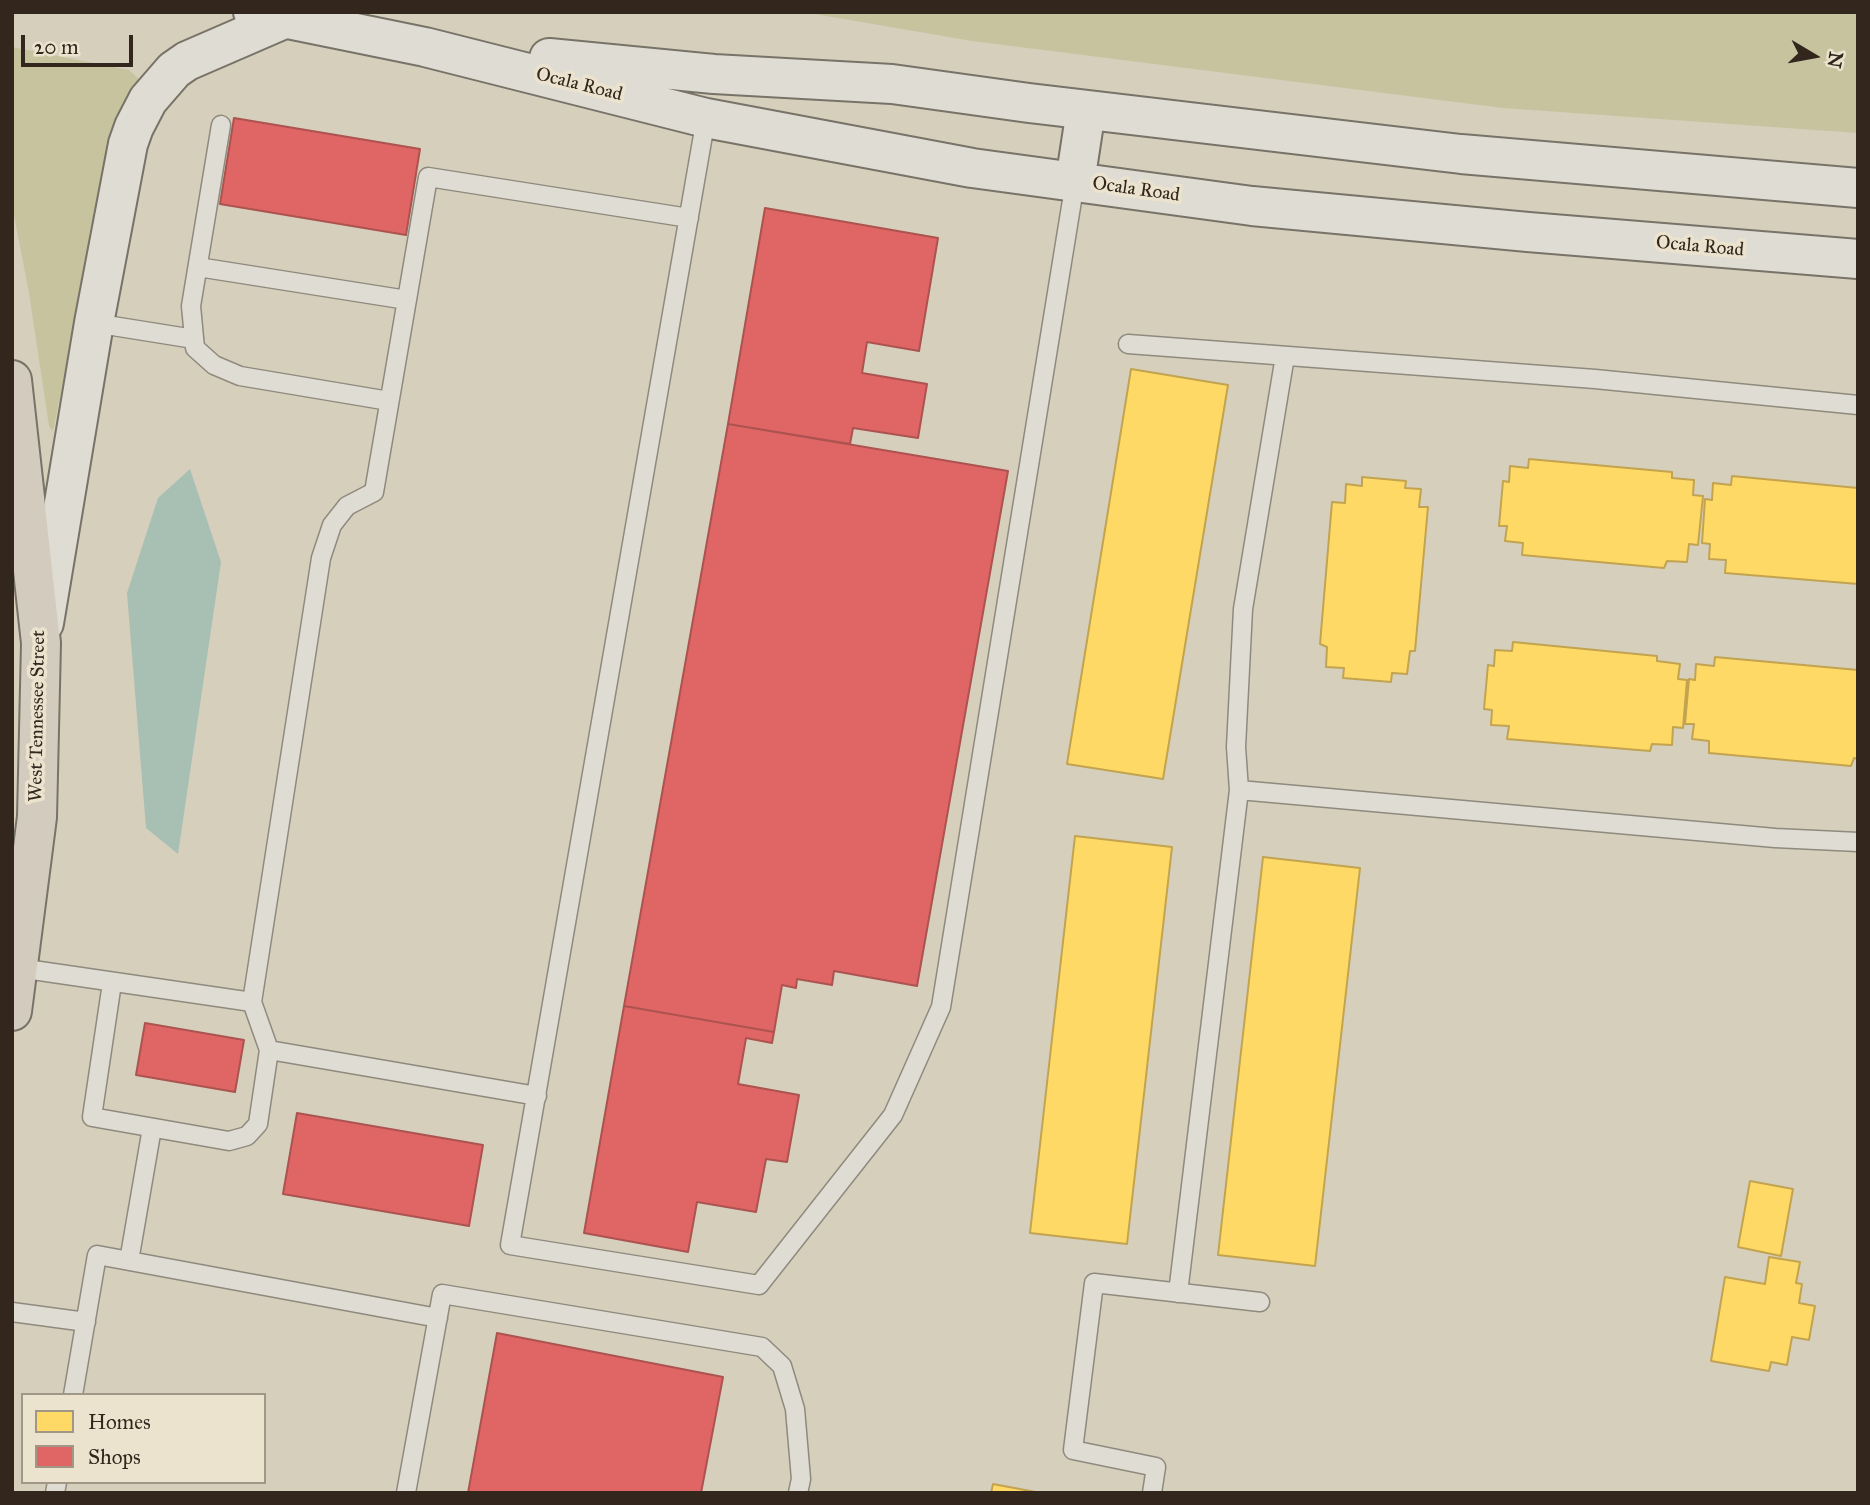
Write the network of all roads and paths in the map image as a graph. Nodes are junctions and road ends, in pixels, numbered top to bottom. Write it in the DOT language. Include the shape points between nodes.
graph roads {
  1 [pos="268,16"];
  2 [pos="425,47"];
  3 [pos="714,74"];
  4 [pos="1086,110"];
  5 [pos="706,118"];
  6 [pos="221,125"];
  7 [pos="1075,182"];
  8 [pos="1858,188"];
  9 [pos="689,218"];
  10 [pos="1858,259"];
  11 [pos="198,267"];
  12 [pos="407,300"];
  13 [pos="94,323"];
  14 [pos="194,339"];
  15 [pos="1128,344"];
  16 [pos="1285,355"];
  17 [pos="12,380"];
  18 [pos="389,401"];
  19 [pos="1858,405"];
  20 [pos="41,643"];
  21 [pos="1238,790"];
  22 [pos="1858,842"];
  23 [pos="16,968"];
  24 [pos="112,983"];
  25 [pos="252,1002"];
  26 [pos="12,1011"];
  27 [pos="269,1050"];
  28 [pos="537,1096"];
  29 [pos="152,1128"];
  30 [pos="129,1261"];
  31 [pos="1178,1293"];
  32 [pos="1260,1302"];
  33 [pos="12,1312"];
  34 [pos="438,1318"];
  35 [pos="86,1322"];
  36 [pos="73,1393"];
  37 [pos="406,1493"];
  38 [pos="798,1493"];
  39 [pos="1152,1493"];
  1 -- 2 [label="main road, Ocala Road"];
  1 -- 13 [label="main road" via="174,70 148,100 128,144"];
  2 -- 3 [label="main road, Ocala Road"];
  2 -- 5 [label="main road, Ocala Road"];
  3 -- 4 [label="main road, Ocala Road" via="892,84"];
  3 -- 5 [label="main road"];
  4 -- 7 [label="main road"];
  4 -- 8 [label="main road, Ocala Road" via="1461,155"];
  5 -- 7 [label="main road, Ocala Road" via="972,168"];
  5 -- 9 [label="lane"];
  6 -- 11 [label="lane"];
  7 -- 10 [label="main road, Ocala Road" via="1266,207"];
  7 -- 28 [label="lane" via="941,1007 893,1115 759,1285 510,1245"];
  9 -- 12 [label="lane" via="428,177"];
  9 -- 28 [label="lane"];
  11 -- 12 [label="lane"];
  11 -- 14 [label="lane" via="191,306"];
  12 -- 18 [label="lane"];
  13 -- 14 [label="lane"];
  13 -- 20 [label="main road"];
  14 -- 18 [label="lane" via="195,348 214,365 240,376"];
  15 -- 16 [label="lane"];
  16 -- 19 [label="lane"];
  16 -- 21 [label="lane" via="1243,608"];
  17 -- 20 [label="main road, West Tennessee Street"];
  18 -- 25 [label="lane" via="374,492 347,506 331,525 321,558"];
  20 -- 23 [label="main road, West Tennessee Street" via="37,817"];
  21 -- 22 [label="lane"];
  21 -- 31 [label="lane"];
  23 -- 24 [label="lane"];
  23 -- 26 [label="main road, West Tennessee Street"];
  24 -- 25 [label="lane"];
  24 -- 29 [label="lane" via="92,1117"];
  25 -- 27 [label="lane"];
  27 -- 28 [label="lane"];
  27 -- 29 [label="lane" via="258,1124 247,1136 229,1141"];
  29 -- 30 [label="lane"];
  30 -- 34 [label="lane"];
  30 -- 35 [label="lane" via="97,1255"];
  31 -- 32 [label="lane"];
  31 -- 39 [label="lane" via="1094,1283 1073,1450 1156,1467"];
  33 -- 35 [label="lane"];
  34 -- 37 [label="lane"];
  34 -- 38 [label="lane" via="442,1294 762,1347 782,1366 795,1409"];
  35 -- 36 [label="lane"];
}
